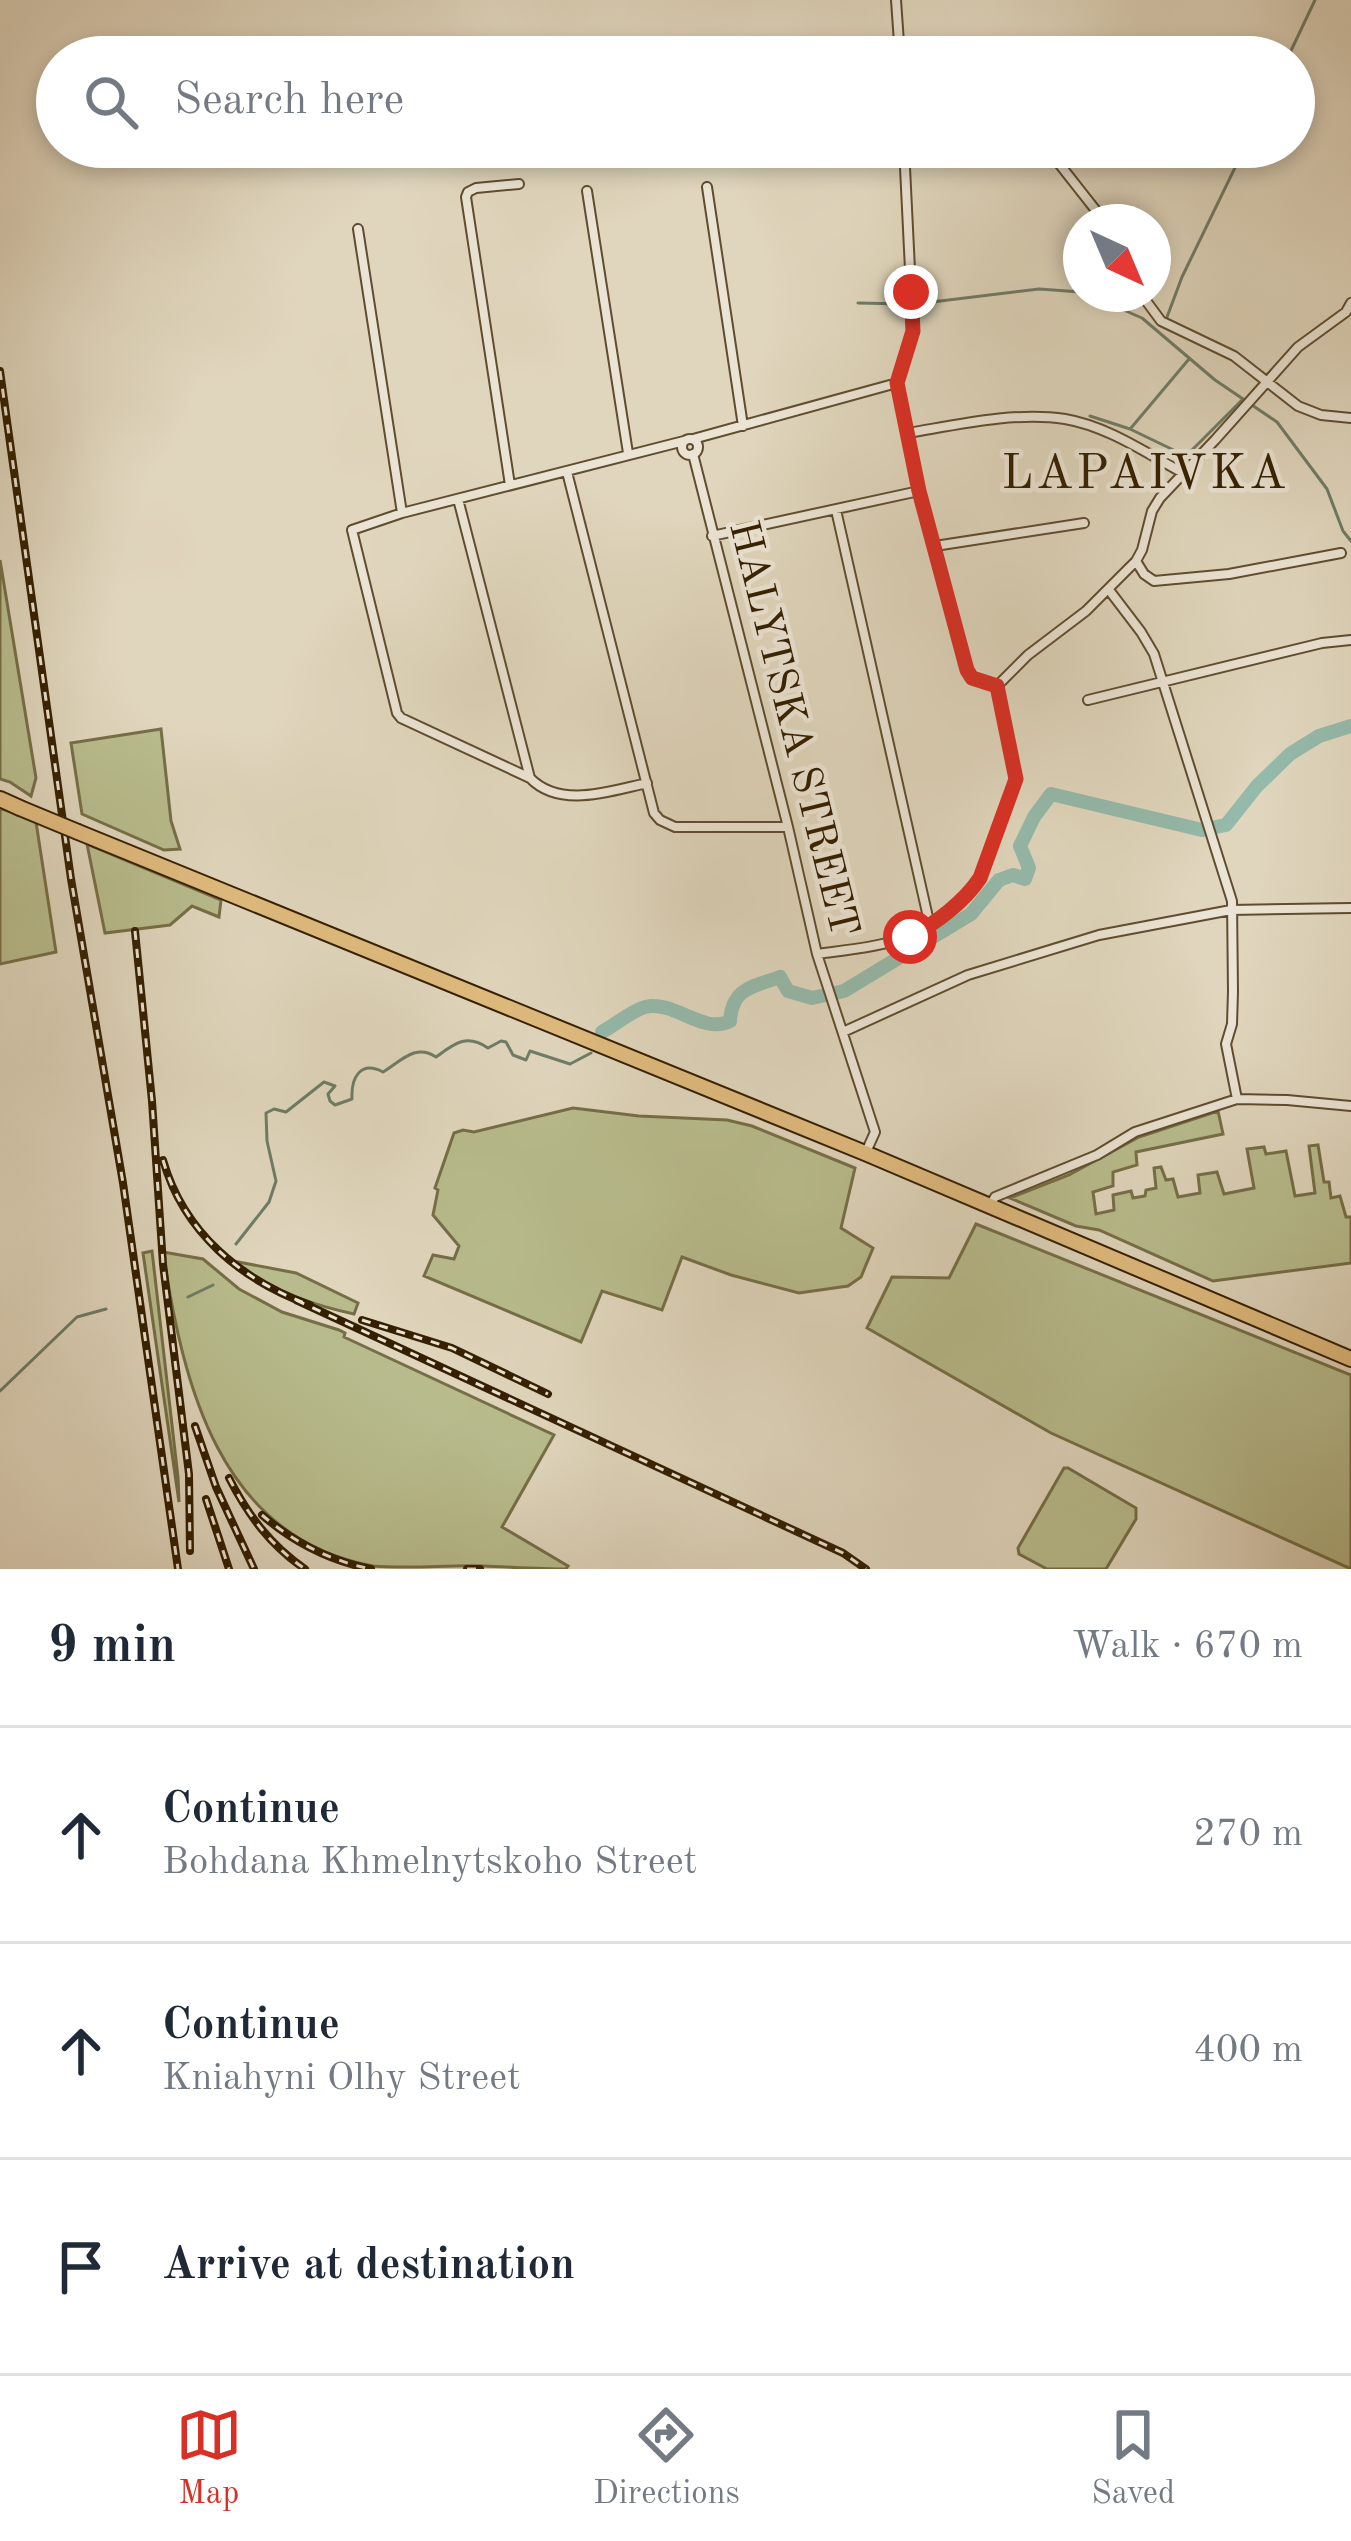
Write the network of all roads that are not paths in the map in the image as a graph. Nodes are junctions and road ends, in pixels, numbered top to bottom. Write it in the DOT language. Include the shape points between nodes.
graph roads {
  1 [pos="896,0"];
  2 [pos="899,36"];
  3 [pos="905,168"];
  4 [pos="1063,168"];
  5 [pos="519,184"];
  6 [pos="707,187"];
  7 [pos="587,191"];
  8 [pos="1091,204"];
  9 [pos="358,229"];
  10 [pos="1349,309"];
  11 [pos="1154,312"];
  12 [pos="897,383"];
  13 [pos="1265,383"];
  14 [pos="1351,418"];
  15 [pos="742,426"];
  16 [pos="908,433"];
  17 [pos="689,440"];
  18 [pos="628,453"];
  19 [pos="567,472"];
  20 [pos="1183,473"];
  21 [pos="510,485"];
  22 [pos="919,491"];
  23 [pos="458,499"];
  24 [pos="836,510"];
  25 [pos="402,513"];
  26 [pos="1084,523"];
  27 [pos="712,536"];
  28 [pos="935,546"];
  29 [pos="1341,554"];
  30 [pos="1136,561"];
  31 [pos="1109,590"];
  32 [pos="1351,640"];
  33 [pos="1164,680"];
  34 [pos="997,686"];
  35 [pos="1088,700"];
  36 [pos="530,778"];
  37 [pos="648,783"];
  38 [pos="0,800"];
  39 [pos="788,827"];
  40 [pos="1351,908"];
  41 [pos="1231,910"];
  42 [pos="930,926"];
  43 [pos="817,954"];
  44 [pos="843,1033"];
  45 [pos="1237,1099"];
  46 [pos="1351,1106"];
  47 [pos="865,1153"];
  48 [pos="989,1207"];
  49 [pos="1351,1359"];
  1 -- 2 [label="street"];
  3 -- 12 [label="street" via="913,331"];
  4 -- 8 [label="street"];
  5 -- 21 [label="street" via="476,188 466,197"];
  6 -- 15 [label="street"];
  7 -- 18 [label="street"];
  9 -- 25 [label="street"];
  10 -- 13 [label="street"];
  11 -- 13 [label="street"];
  12 -- 15 [label="street"];
  12 -- 16 [label="street"];
  13 -- 14 [label="street" via="1298,406"];
  13 -- 20 [label="street"];
  15 -- 17 [label="street"];
  16 -- 20 [label="street" via="990,419 1064,418"];
  16 -- 22 [label="street"];
  17 -- 18 [label="street"];
  17 -- 27 [label="street, HALYTSKA STREET" via="682,447 693,454"];
  18 -- 19 [label="street"];
  19 -- 21 [label="street"];
  19 -- 37 [label="street"];
  20 -- 30 [label="street" via="1152,511"];
  21 -- 23 [label="street"];
  22 -- 24 [label="street"];
  22 -- 28 [label="street"];
  23 -- 25 [label="street"];
  23 -- 36 [label="street"];
  24 -- 27 [label="street"];
  24 -- 42 [label="street"];
  25 -- 36 [label="street" via="352,530 397,713"];
  26 -- 28 [label="street"];
  27 -- 39 [label="street, HALYTSKA STREET"];
  28 -- 34 [label="street" via="967,670"];
  29 -- 30 [label="street" via="1154,581"];
  30 -- 31 [label="street"];
  31 -- 33 [label="street" via="1151,646"];
  31 -- 34 [label="street"];
  32 -- 33 [label="street"];
  33 -- 35 [label="street"];
  33 -- 41 [label="street"];
  34 -- 42 [label="street" via="1013,790 980,878"];
  36 -- 37 [label="street" via="581,797"];
  37 -- 39 [label="street" via="654,813 675,827"];
  38 -- 47 [label="highway, bridge"];
  39 -- 43 [label="street, HALYTSKA STREET"];
  40 -- 41 [label="street"];
  41 -- 44 [label="street" via="1099,935 989,968"];
  41 -- 45 [label="street" via="1226,1044"];
  42 -- 43 [label="street"];
  43 -- 44 [label="street, HALYTSKA STREET"];
  44 -- 47 [label="street, HALYTSKA STREET" via="875,1132"];
  45 -- 46 [label="street"];
  45 -- 48 [label="street" via="1135,1132 995,1197"];
  47 -- 48 [label="highway"];
  48 -- 49 [label="highway"];
}
